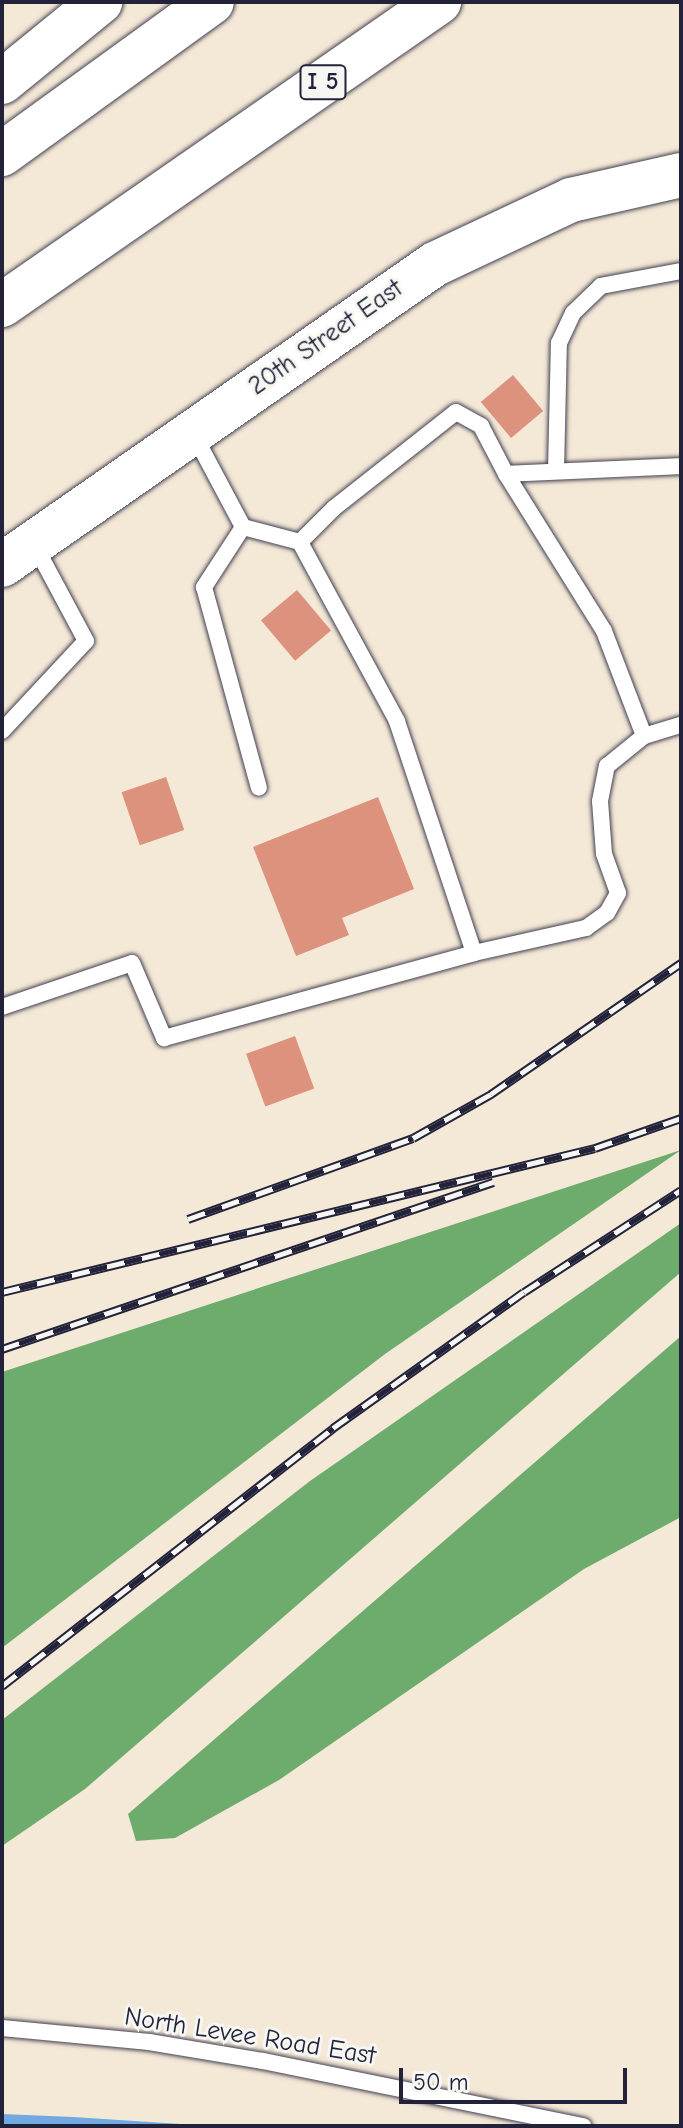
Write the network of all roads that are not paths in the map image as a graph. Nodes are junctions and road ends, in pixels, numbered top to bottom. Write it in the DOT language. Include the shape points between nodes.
graph roads {
  1 [pos="100,2"];
  2 [pos="212,2"];
  3 [pos="439,2"];
  4 [pos="2,82"];
  5 [pos="2,154"];
  6 [pos="681,175"];
  7 [pos="681,271"];
  8 [pos="2,305"];
  9 [pos="192,432"];
  10 [pos="681,466"];
  11 [pos="556,471"];
  12 [pos="506,474"];
  13 [pos="243,527"];
  14 [pos="300,542"];
  15 [pos="18,554"];
  16 [pos="681,725"];
  17 [pos="2,731"];
  18 [pos="644,736"];
  19 [pos="259,788"];
  20 [pos="474,953"];
  21 [pos="2,1007"];
  22 [pos="2,2028"];
  23 [pos="583,2126"];
  1 -- 4 [label="main road"];
  2 -- 5 [label="main road"];
  3 -- 8 [label="main road, I 5"];
  6 -- 9 [label="main road, 20th Street East" via="571,200 472,245 380,299"];
  7 -- 11 [label="lane" via="601,286 573,313 559,343"];
  9 -- 13 [label="lane"];
  9 -- 15 [label="main road, 20th Street East"];
  10 -- 11 [label="lane"];
  11 -- 12 [label="lane"];
  12 -- 14 [label="lane" via="481,426 456,412 334,508"];
  12 -- 18 [label="lane" via="604,631"];
  13 -- 14 [label="lane"];
  13 -- 19 [label="lane" via="204,587"];
  14 -- 20 [label="lane" via="397,721"];
  15 -- 17 [label="lane" via="86,641"];
  16 -- 18 [label="lane"];
  18 -- 20 [label="lane" via="607,766 600,801 604,854 618,893 607,913 586,928"];
  20 -- 21 [label="lane" via="164,1038 132,963"];
  22 -- 23 [label="lane, North Levee Road East" via="149,2042 263,2061"];
}
